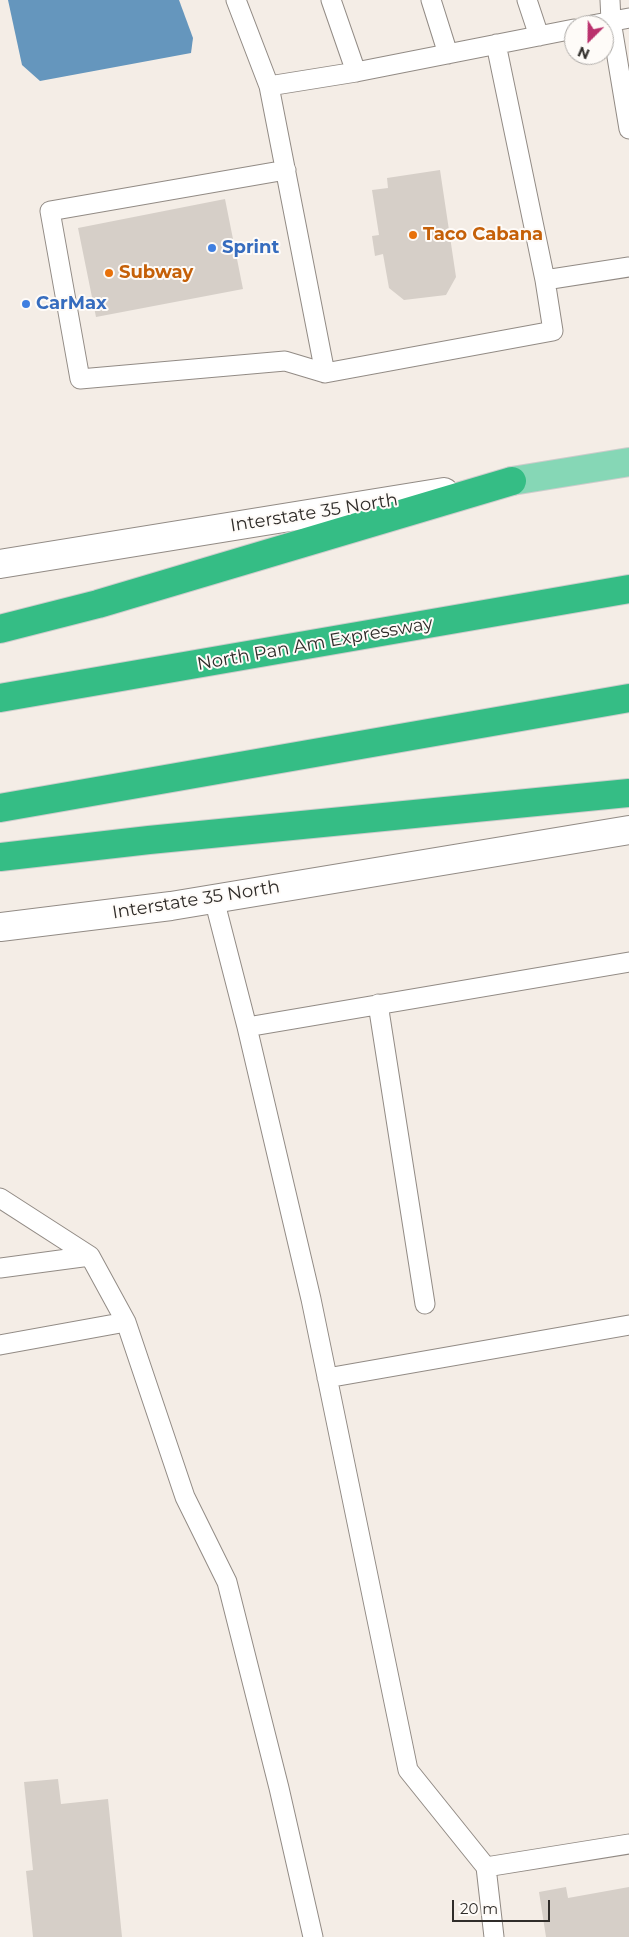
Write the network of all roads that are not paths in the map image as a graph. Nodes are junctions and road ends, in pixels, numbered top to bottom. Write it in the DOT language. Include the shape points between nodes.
graph roads {
  1 [pos="236,0"];
  2 [pos="331,0"];
  3 [pos="431,0"];
  4 [pos="527,0"];
  5 [pos="610,0"];
  6 [pos="620,19"];
  7 [pos="564,31"];
  8 [pos="539,36"];
  9 [pos="496,44"];
  10 [pos="448,54"];
  11 [pos="356,72"];
  12 [pos="269,86"];
  13 [pos="629,130"];
  14 [pos="286,170"];
  15 [pos="629,267"];
  16 [pos="546,280"];
  17 [pos="325,373"];
  18 [pos="629,462"];
  19 [pos="512,481"];
  20 [pos="0,564"];
  21 [pos="629,589"];
  22 [pos="0,629"];
  23 [pos="0,698"];
  24 [pos="629,698"];
  25 [pos="629,793"];
  26 [pos="0,808"];
  27 [pos="629,830"];
  28 [pos="0,857"];
  29 [pos="214,899"];
  30 [pos="0,927"];
  31 [pos="629,962"];
  32 [pos="378,1004"];
  33 [pos="247,1027"];
  34 [pos="0,1198"];
  35 [pos="90,1256"];
  36 [pos="0,1268"];
  37 [pos="425,1304"];
  38 [pos="126,1322"];
  39 [pos="629,1325"];
  40 [pos="0,1345"];
  41 [pos="327,1378"];
  42 [pos="629,1844"];
  43 [pos="486,1868"];
  44 [pos="313,1937"];
  45 [pos="494,1937"];
  1 -- 12 [label="lane"];
  2 -- 11 [label="lane"];
  3 -- 10 [label="lane"];
  4 -- 8 [label="lane"];
  5 -- 6 [label="lane"];
  6 -- 13 [label="lane"];
  7 -- 8 [label="lane"];
  8 -- 9 [label="lane"];
  9 -- 10 [label="lane"];
  9 -- 16 [label="lane"];
  10 -- 11 [label="lane"];
  11 -- 12 [label="lane"];
  12 -- 14 [label="lane"];
  14 -- 17 [label="lane"];
  14 -- 17 [label="lane" via="50,211 80,379 285,361"];
  15 -- 16 [label="lane"];
  16 -- 17 [label="lane" via="553,331"];
  18 -- 19 [label="main road, Interstate 35 North"];
  19 -- 20 [label="main road, Interstate 35 North"];
  19 -- 22 [label="highway" via="98,604"];
  21 -- 23 [label="highway, North Pan Am Expressway"];
  24 -- 26 [label="highway"];
  25 -- 28 [label="highway"];
  27 -- 29 [label="main road, Interstate 35 North"];
  29 -- 30 [label="main road, Interstate 35 North"];
  29 -- 33 [label="lane"];
  31 -- 32 [label="lane"];
  32 -- 33 [label="lane"];
  32 -- 37 [label="lane"];
  33 -- 41 [label="lane"];
  34 -- 35 [label="lane"];
  35 -- 36 [label="lane"];
  35 -- 38 [label="lane"];
  38 -- 40 [label="lane"];
  38 -- 44 [label="lane" via="185,1497 227,1582"];
  39 -- 41 [label="lane"];
  41 -- 43 [label="lane" via="408,1770"];
  42 -- 43 [label="lane"];
  43 -- 45 [label="lane"];
}
